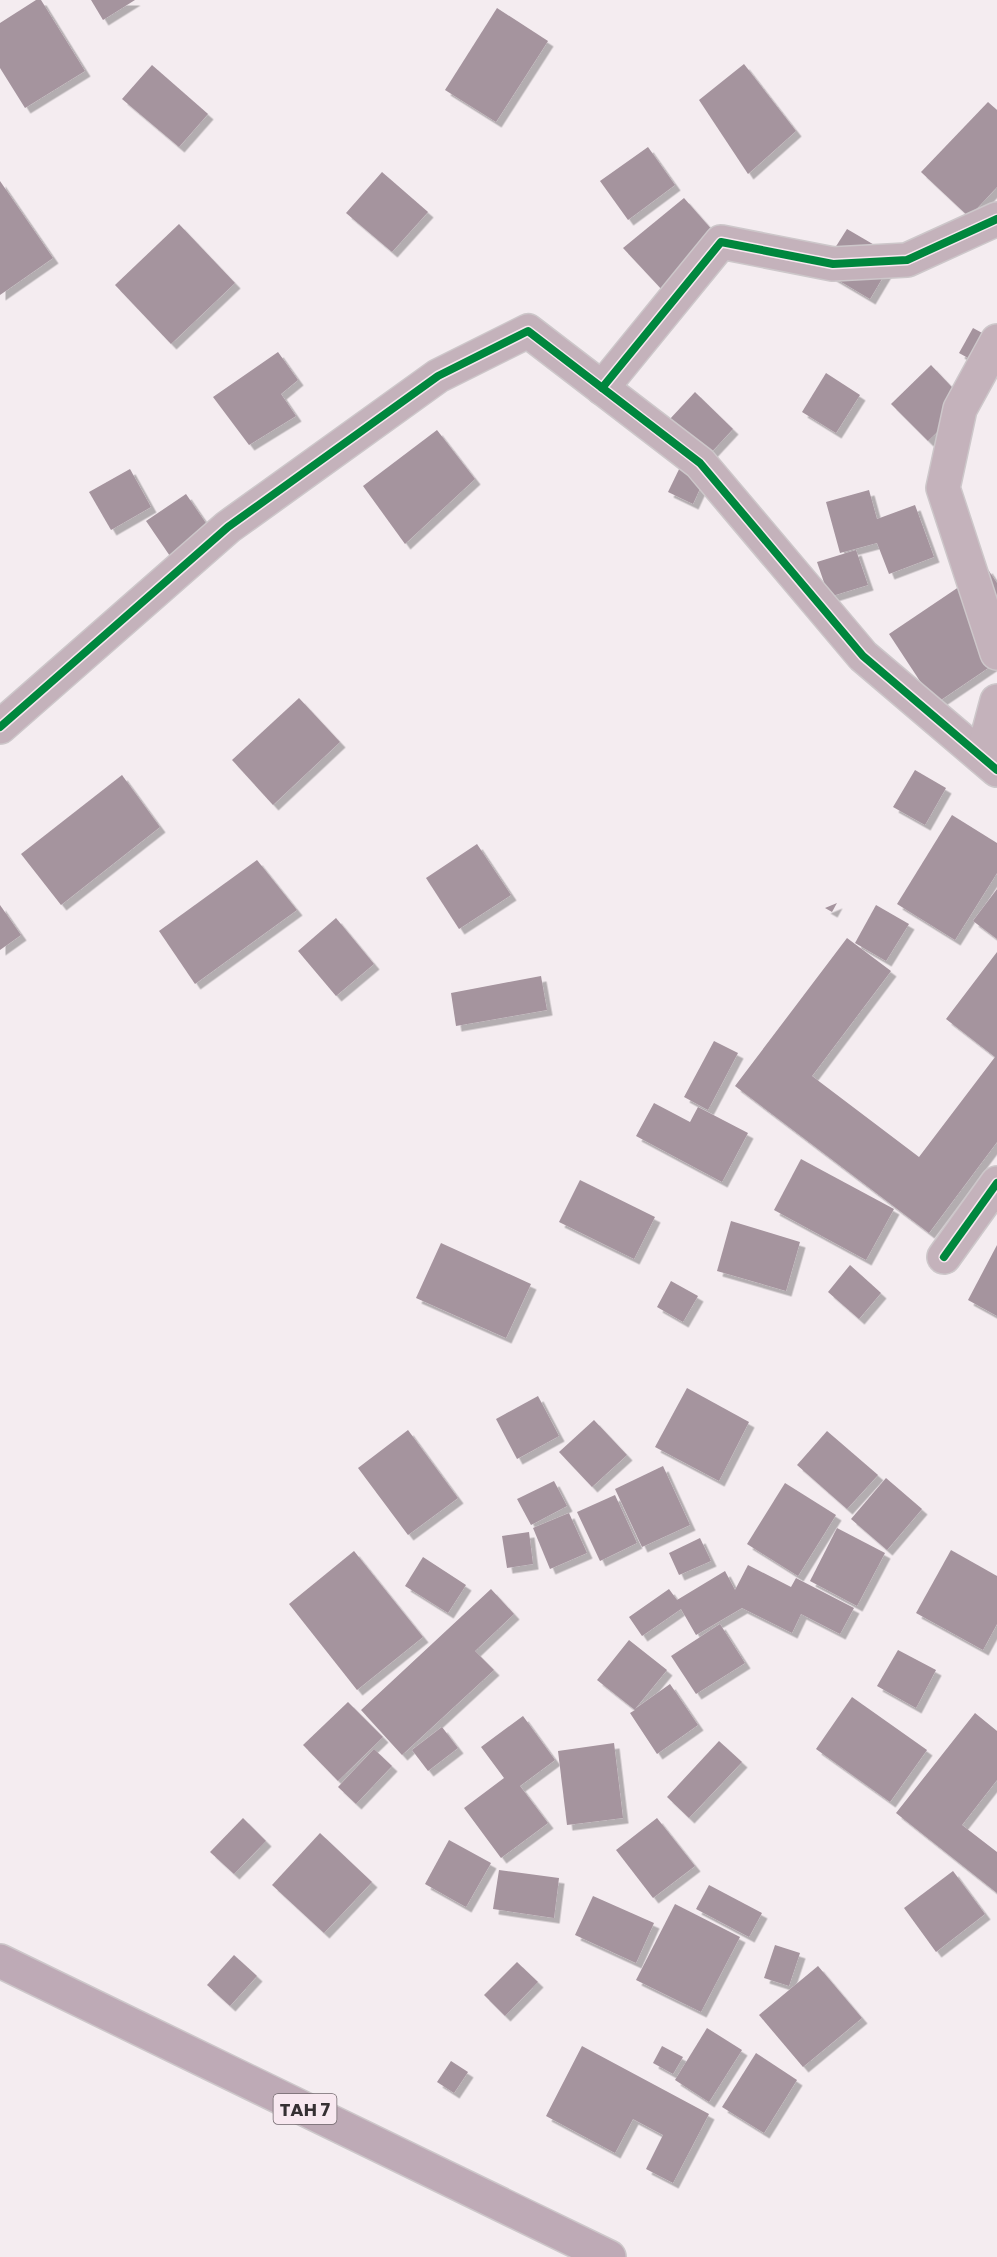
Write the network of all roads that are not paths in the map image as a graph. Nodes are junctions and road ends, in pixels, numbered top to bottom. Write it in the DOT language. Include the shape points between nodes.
graph roads {
  1 [pos="997,219"];
  2 [pos="997,341"];
  3 [pos="602,388"];
  4 [pos="997,653"];
  5 [pos="997,701"];
  6 [pos="0,727"];
  7 [pos="990,764"];
  8 [pos="997,1183"];
  9 [pos="944,1257"];
  10 [pos="0,1961"];
  11 [pos="609,2257"];
  1 -- 3 [label="street" via="907,260 833,264 721,242"];
  2 -- 4 [label="street" via="960,409 943,488"];
  3 -- 6 [label="street" via="528,331 438,376 228,527"];
  3 -- 7 [label="street" via="700,463 863,656"];
  5 -- 7 [label="street"];
  8 -- 9 [label="street"];
  10 -- 11 [label="highway, TAH 7"];
}
